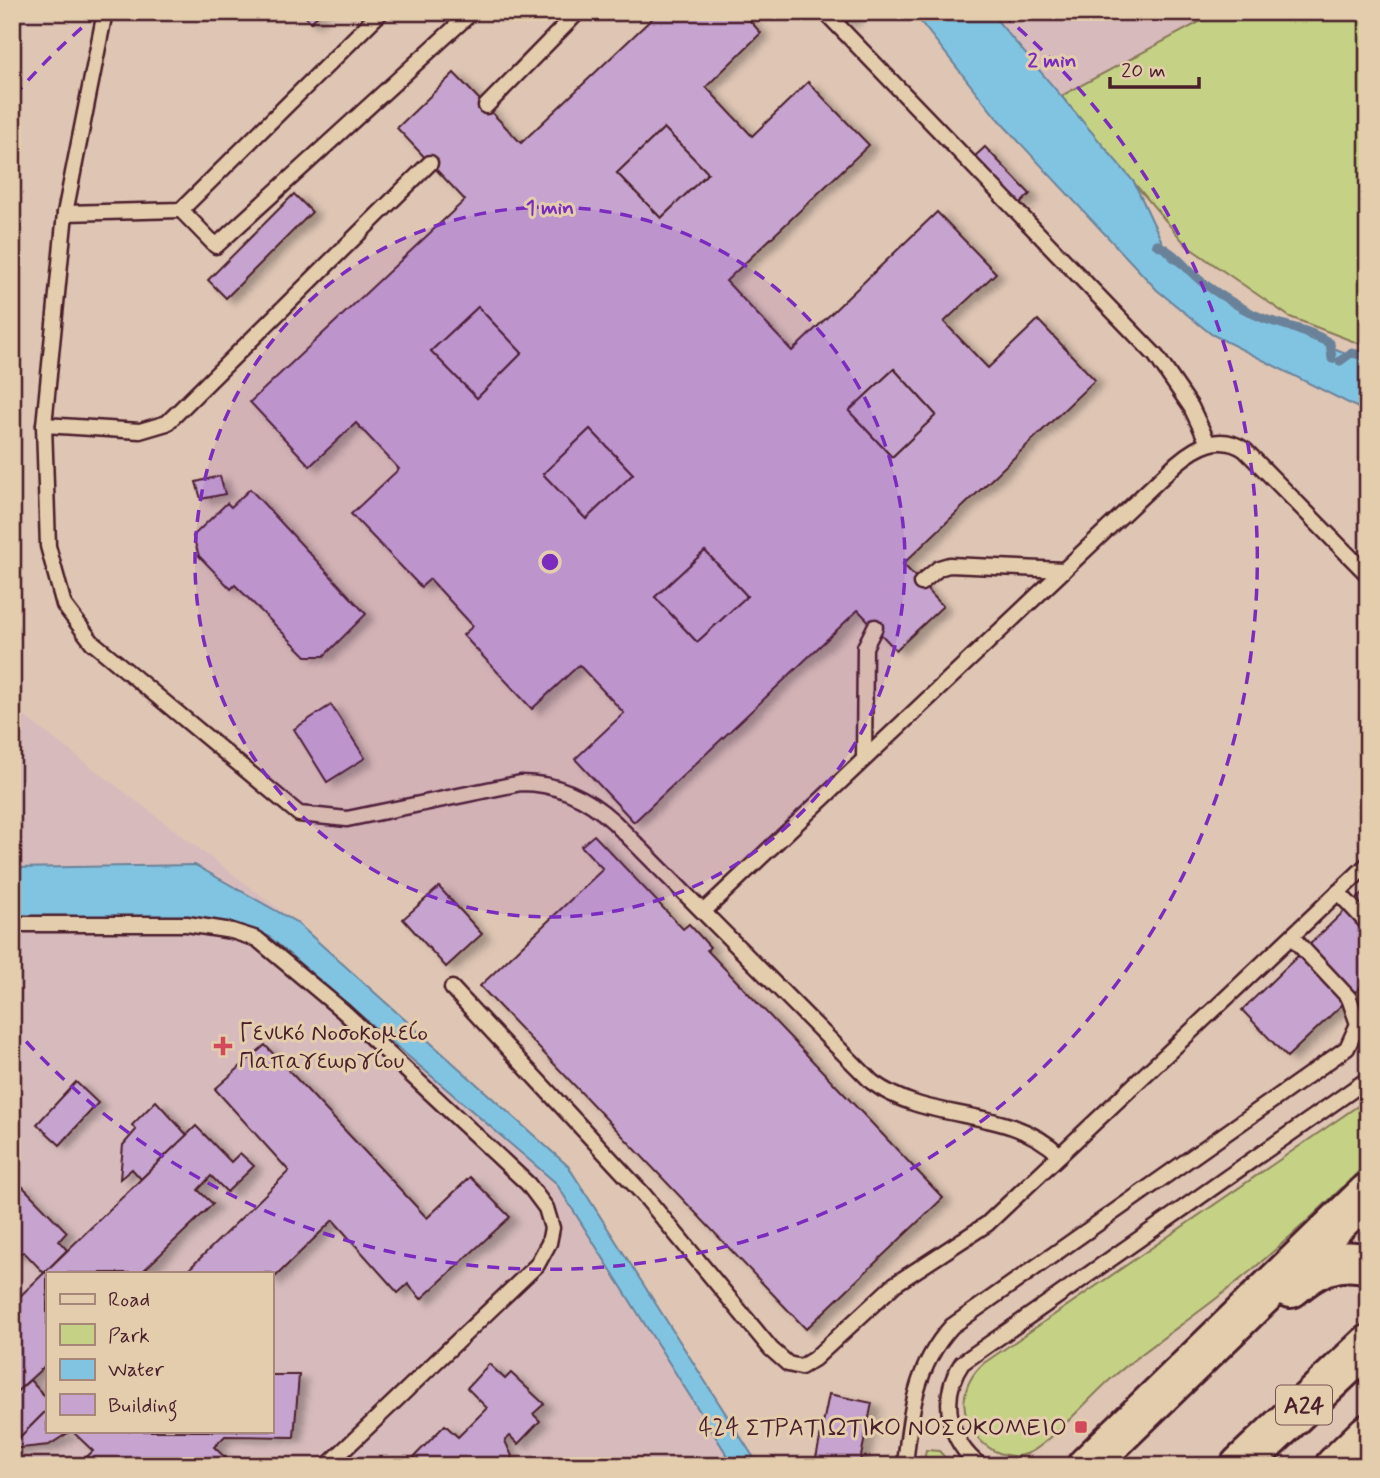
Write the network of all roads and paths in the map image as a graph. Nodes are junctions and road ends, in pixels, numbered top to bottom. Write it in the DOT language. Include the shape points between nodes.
graph roads {
  1 [pos="105,12"];
  2 [pos="381,12"];
  3 [pos="472,12"];
  4 [pos="578,12"];
  5 [pos="825,12"];
  6 [pos="486,106"];
  7 [pos="429,163"];
  8 [pos="181,210"];
  9 [pos="65,213"];
  10 [pos="44,425"];
  11 [pos="1208,443"];
  12 [pos="1065,570"];
  13 [pos="1368,575"];
  14 [pos="920,583"];
  15 [pos="875,627"];
  16 [pos="864,758"];
  17 [pos="1368,864"];
  18 [pos="1338,892"];
  19 [pos="704,911"];
  20 [pos="12,924"];
  21 [pos="1368,924"];
  22 [pos="1292,937"];
  23 [pos="452,989"];
  24 [pos="1368,1079"];
  25 [pos="1060,1155"];
  26 [pos="1368,1193"];
  27 [pos="1368,1264"];
  28 [pos="1368,1345"];
  29 [pos="1135,1418"];
  30 [pos="1368,1434"];
  31 [pos="1088,1465"];
  32 [pos="327,1466"];
  33 [pos="905,1466"];
  34 [pos="981,1466"];
  35 [pos="1240,1466"];
  36 [pos="1335,1466"];
  1 -- 9 [label="lane"];
  2 -- 8 [label="lane"];
  3 -- 8 [label="lane" via="216,246"];
  4 -- 6 [label="lane"];
  5 -- 11 [label="lane" via="1156,356"];
  7 -- 10 [label="lane" via="167,423 140,430"];
  8 -- 9 [label="lane"];
  9 -- 10 [label="lane"];
  10 -- 19 [label="lane" via="48,546 64,605 92,642 299,814 347,819 508,784 554,787 580,797 610,818"];
  11 -- 12 [label="lane" via="1177,463"];
  11 -- 13 [label="lane" via="1232,443 1254,457"];
  12 -- 14 [label="lane" via="949,565"];
  12 -- 16 [label="lane"];
  15 -- 16 [label="lane" via="865,647"];
  16 -- 19 [label="lane"];
  17 -- 18 [label="lane"];
  18 -- 21 [label="lane"];
  18 -- 22 [label="lane"];
  19 -- 25 [label="lane" via="841,1053 884,1091 929,1109 1012,1124"];
  20 -- 32 [label="lane" via="187,924 257,940 343,1011 546,1208 552,1228 537,1265"];
  22 -- 25 [label="lane"];
  22 -- 33 [label="lane" via="1352,1003 1358,1024 1347,1048 952,1326 931,1352 919,1377"];
  23 -- 25 [label="lane" via="643,1194 771,1349 794,1366 809,1364 895,1284 987,1224"];
  24 -- 34 [label="lane" via="962,1363 950,1388 950,1418 959,1442"];
  26 -- 29 [label="main road"];
  27 -- 29 [label="main road" via="1335,1262 1307,1275 1196,1376"];
  28 -- 35 [label="main road, Α24"];
  29 -- 31 [label="main road"];
  30 -- 36 [label="main road, Α24"];
}
